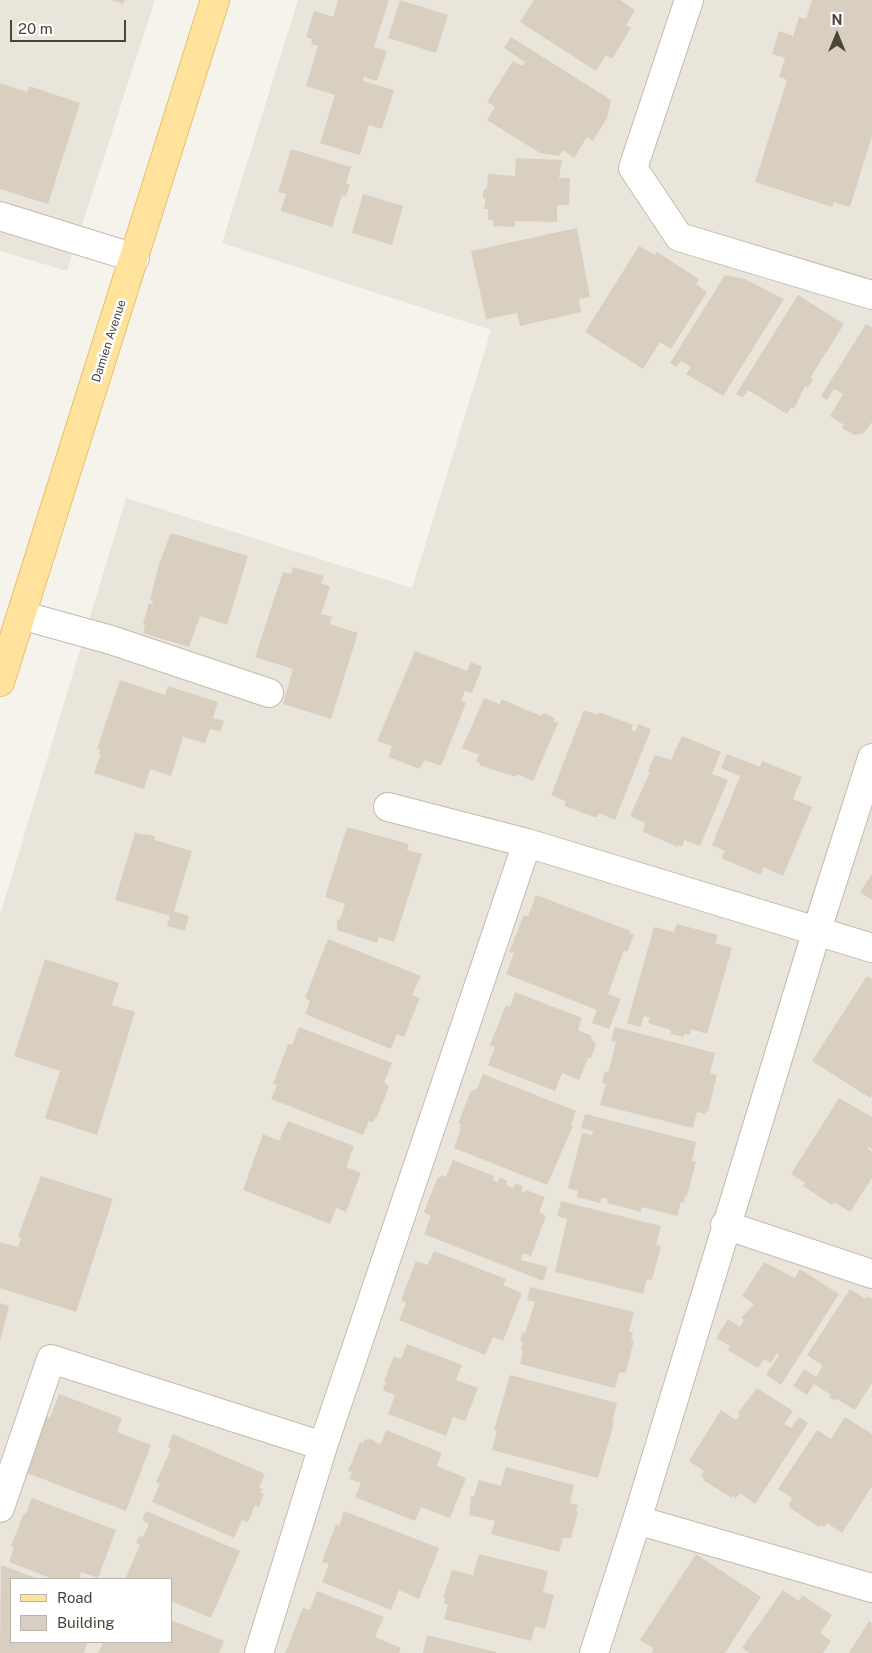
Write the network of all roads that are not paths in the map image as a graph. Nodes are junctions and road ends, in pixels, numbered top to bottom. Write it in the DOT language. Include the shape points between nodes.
graph roads {
  1 [pos="215,0"];
  2 [pos="689,0"];
  3 [pos="0,216"];
  4 [pos="135,258"];
  5 [pos="872,295"];
  6 [pos="21,615"];
  7 [pos="0,682"];
  8 [pos="269,693"];
  9 [pos="872,758"];
  10 [pos="388,807"];
  11 [pos="526,844"];
  12 [pos="817,930"];
  13 [pos="872,948"];
  14 [pos="725,1225"];
  15 [pos="872,1274"];
  16 [pos="323,1446"];
  17 [pos="0,1508"];
  18 [pos="637,1520"];
  19 [pos="872,1588"];
  20 [pos="259,1653"];
  21 [pos="594,1653"];
  1 -- 4 [label="main road, Damien Avenue"];
  2 -- 5 [label="lane" via="632,168 679,236"];
  3 -- 4 [label="lane"];
  4 -- 6 [label="main road, Damien Avenue"];
  6 -- 7 [label="main road, Damien Avenue"];
  6 -- 8 [label="lane" via="110,640"];
  9 -- 12 [label="lane"];
  10 -- 11 [label="lane"];
  11 -- 12 [label="lane"];
  11 -- 16 [label="lane"];
  12 -- 13 [label="lane"];
  12 -- 14 [label="lane"];
  14 -- 15 [label="lane"];
  14 -- 18 [label="lane"];
  16 -- 17 [label="lane" via="51,1359"];
  16 -- 20 [label="lane"];
  18 -- 19 [label="lane"];
  18 -- 21 [label="lane"];
}
